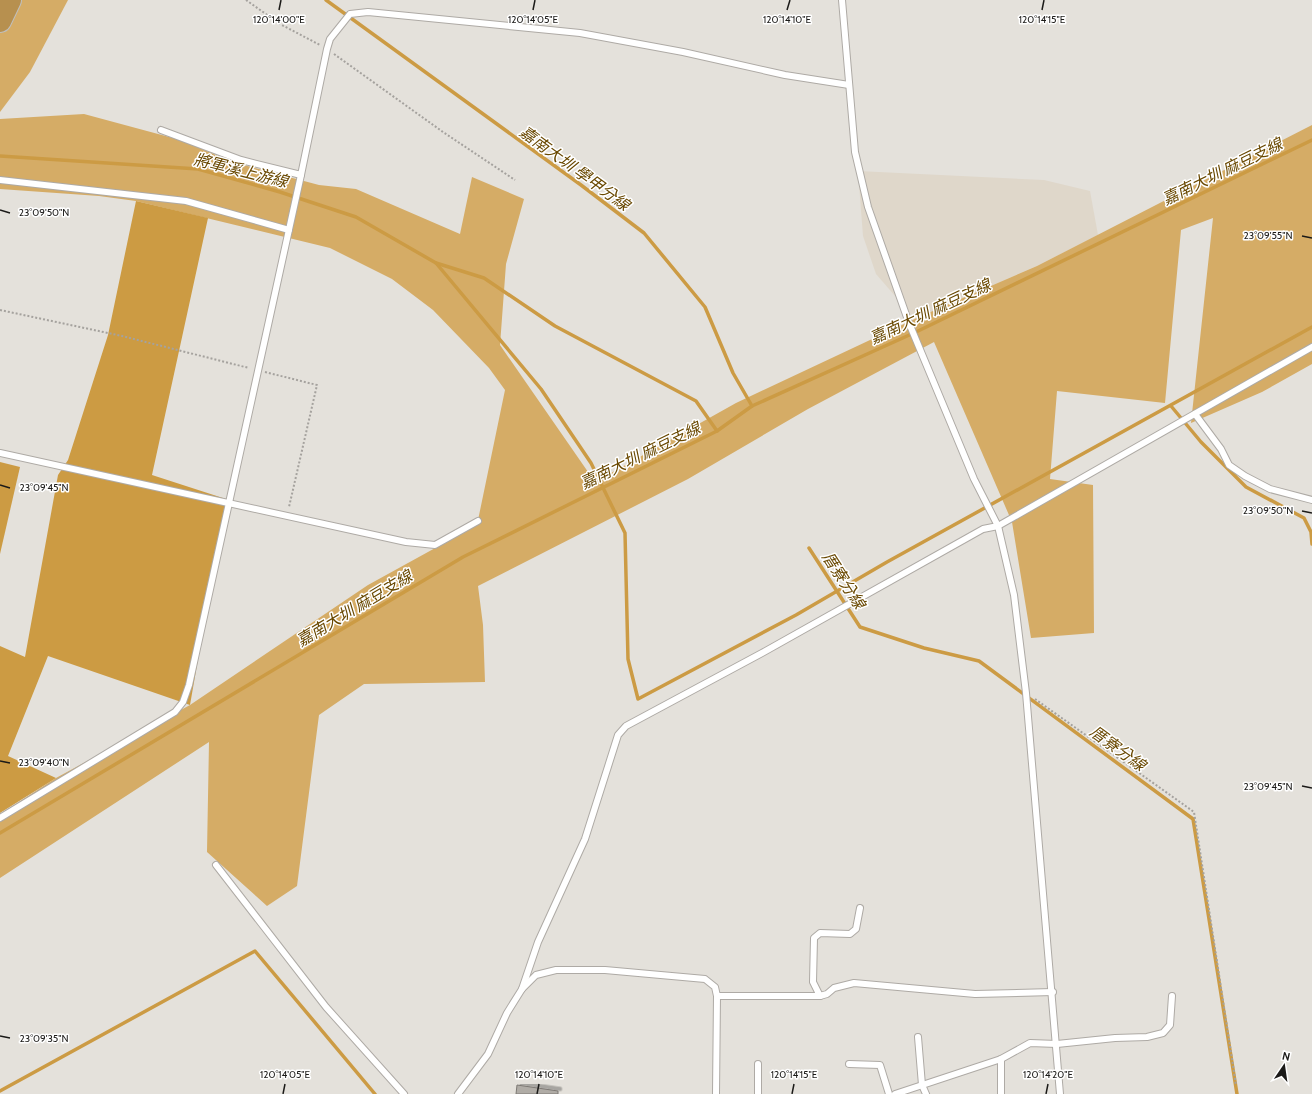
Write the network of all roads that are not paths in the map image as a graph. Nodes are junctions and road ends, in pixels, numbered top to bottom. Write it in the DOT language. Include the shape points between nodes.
graph roads {
  1 [pos="10,0"];
  2 [pos="842,0"];
  3 [pos="0,21"];
  4 [pos="849,85"];
  5 [pos="161,130"];
  6 [pos="301,175"];
  7 [pos="0,180"];
  8 [pos="289,230"];
  9 [pos="1312,347"];
  10 [pos="1195,414"];
  11 [pos="0,453"];
  12 [pos="1312,500"];
  13 [pos="229,503"];
  14 [pos="478,521"];
  15 [pos="998,526"];
  16 [pos="0,818"];
  17 [pos="216,865"];
  18 [pos="860,908"];
  19 [pos="522,989"];
  20 [pos="1053,992"];
  21 [pos="717,996"];
  22 [pos="820,996"];
  23 [pos="1172,996"];
  24 [pos="918,1037"];
  25 [pos="1057,1044"];
  26 [pos="1001,1059"];
  27 [pos="758,1064"];
  28 [pos="849,1064"];
  29 [pos="922,1085"];
  30 [pos="404,1094"];
  31 [pos="458,1094"];
  32 [pos="716,1094"];
  33 [pos="758,1094"];
  34 [pos="889,1094"];
  35 [pos="895,1094"];
  36 [pos="926,1094"];
  37 [pos="1001,1094"];
  38 [pos="1060,1094"];
  1 -- 3 [label="highway"];
  2 -- 4 [label="lane"];
  4 -- 6 [label="lane" via="785,75 683,52 580,33 368,12 350,14 330,39"];
  4 -- 15 [label="lane" via="855,152 868,207 909,323 974,480"];
  5 -- 6 [label="lane" via="241,160"];
  6 -- 8 [label="lane"];
  7 -- 8 [label="lane" via="186,201"];
  8 -- 13 [label="lane"];
  9 -- 10 [label="lane"];
  10 -- 12 [label="lane" via="1221,449 1229,465 1270,489"];
  10 -- 15 [label="lane"];
  11 -- 13 [label="lane"];
  13 -- 14 [label="lane" via="406,542 435,545"];
  13 -- 16 [label="lane" via="189,685 183,702 175,712"];
  15 -- 19 [label="lane" via="982,529 626,726 618,735 585,839 538,942"];
  15 -- 20 [label="lane" via="1014,595 1026,693"];
  17 -- 30 [label="lane" via="326,1007"];
  18 -- 22 [label="lane" via="856,929 850,934 820,933 814,938 813,982"];
  19 -- 21 [label="lane" via="536,975 556,970 605,970 705,979 715,987"];
  19 -- 31 [label="lane" via="507,1013 488,1054"];
  20 -- 22 [label="lane" via="976,994 854,983 834,988"];
  20 -- 25 [label="lane"];
  21 -- 22 [label="lane"];
  21 -- 32 [label="lane"];
  23 -- 25 [label="lane" via="1170,1026 1163,1033 1147,1037"];
  24 -- 29 [label="lane"];
  25 -- 26 [label="lane" via="1030,1044"];
  25 -- 38 [label="lane"];
  26 -- 29 [label="lane"];
  26 -- 37 [label="lane"];
  27 -- 33 [label="lane"];
  28 -- 34 [label="lane" via="880,1065"];
  29 -- 35 [label="lane"];
  29 -- 36 [label="lane"];
}
